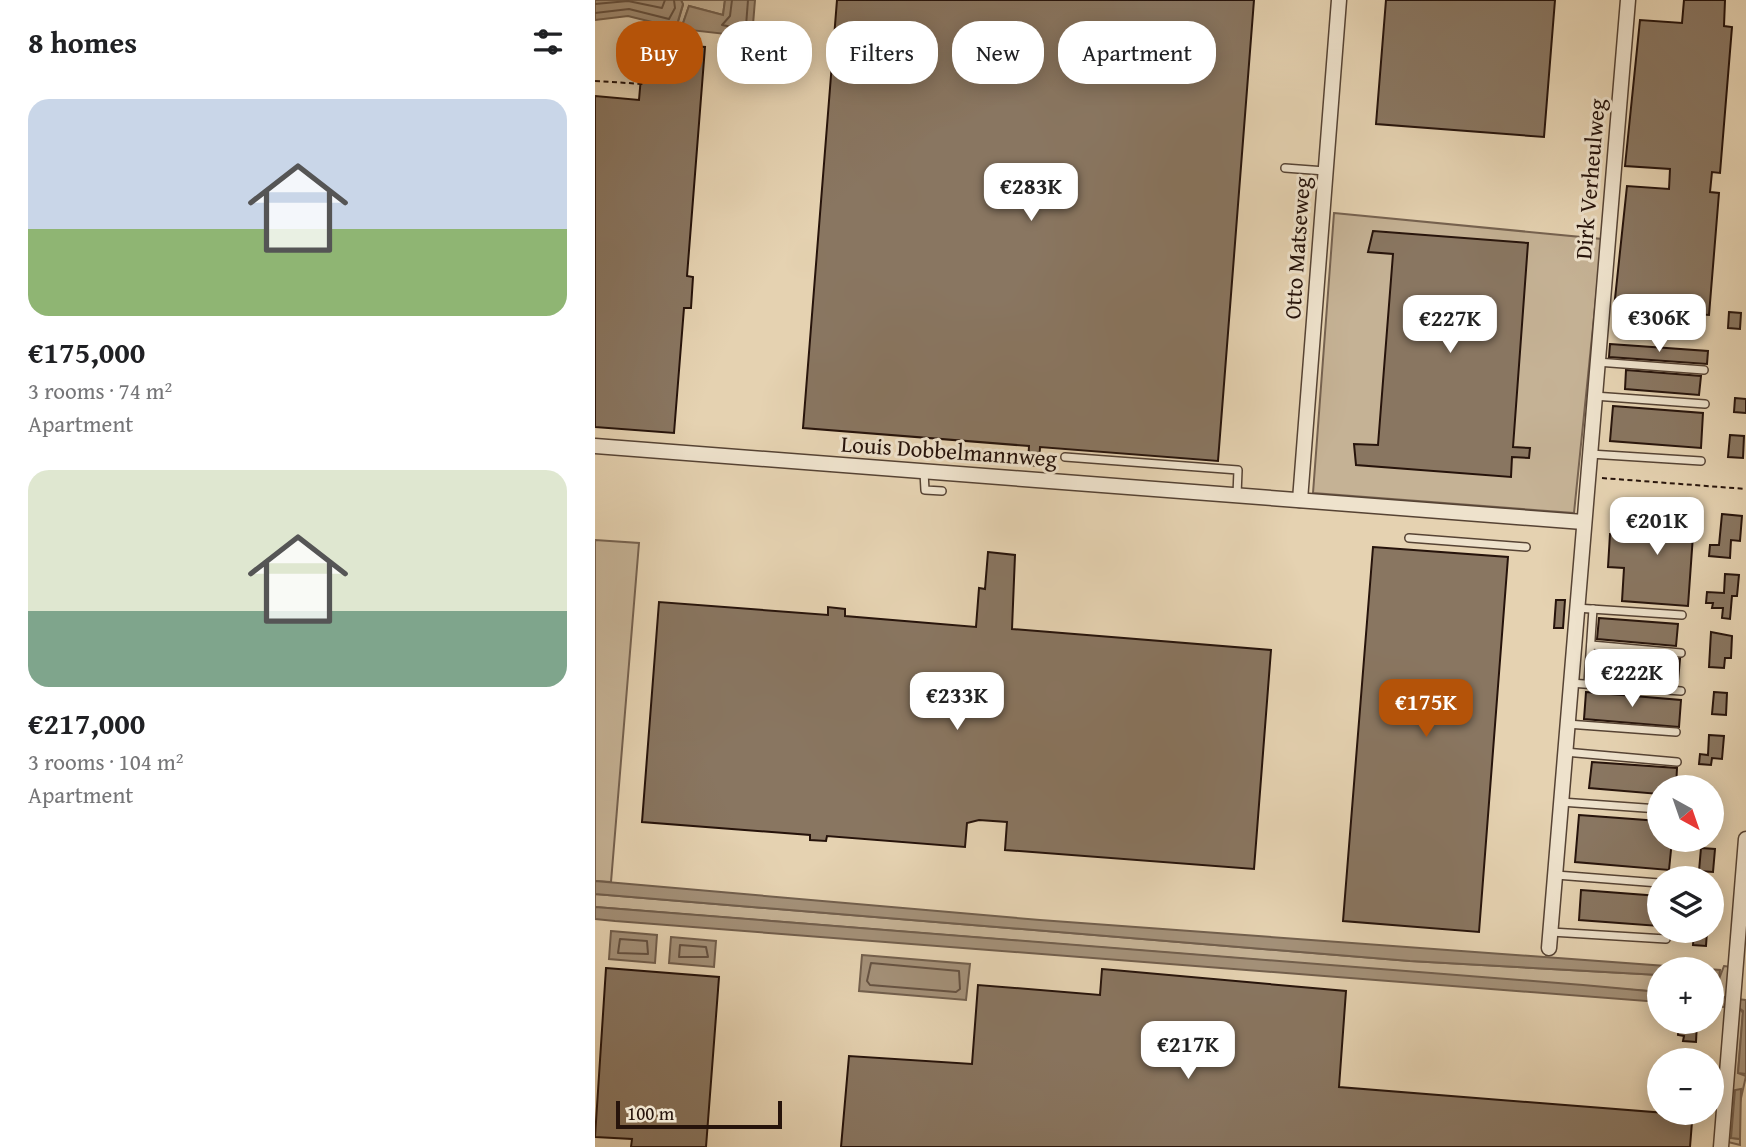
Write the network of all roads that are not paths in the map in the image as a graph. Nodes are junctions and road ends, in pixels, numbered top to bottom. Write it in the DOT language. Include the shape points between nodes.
graph roads {
  1 [pos="1339,0"];
  2 [pos="1629,0"];
  3 [pos="1285,168"];
  4 [pos="1325,171"];
  5 [pos="1597,362"];
  6 [pos="1704,370"];
  7 [pos="1594,396"];
  8 [pos="1705,404"];
  9 [pos="595,446"];
  10 [pos="1589,454"];
  11 [pos="1065,457"];
  12 [pos="1701,461"];
  13 [pos="925,471"];
  14 [pos="942,491"];
  15 [pos="1237,495"];
  16 [pos="1300,500"];
  17 [pos="1583,522"];
  18 [pos="1409,538"];
  19 [pos="1526,547"];
  20 [pos="1576,608"];
  21 [pos="1593,609"];
  22 [pos="1682,615"];
  23 [pos="1591,645"];
  24 [pos="1681,653"];
  25 [pos="1570,683"];
  26 [pos="1588,684"];
  27 [pos="1681,691"];
  28 [pos="1567,724"];
  29 [pos="1676,732"];
  30 [pos="1565,752"];
  31 [pos="1677,762"];
  32 [pos="1561,802"];
  33 [pos="1647,808"];
  34 [pos="1746,839"];
  35 [pos="1555,875"];
  36 [pos="1647,882"];
  37 [pos="1550,932"];
  38 [pos="1647,938"];
  39 [pos="1549,948"];
  40 [pos="1741,971"];
  41 [pos="1721,1147"];
  1 -- 4 [label="street, Otto Matseweg"];
  2 -- 5 [label="street, Dirk Verheulweg"];
  3 -- 4 [label="lane"];
  4 -- 16 [label="street, Otto Matseweg"];
  5 -- 6 [label="lane"];
  5 -- 7 [label="street, Dirk Verheulweg"];
  7 -- 8 [label="lane"];
  7 -- 10 [label="street, Dirk Verheulweg"];
  9 -- 13 [label="street, Louis Dobbelmannweg"];
  10 -- 12 [label="lane"];
  10 -- 17 [label="street, Dirk Verheulweg"];
  11 -- 15 [label="lane" via="1238,470"];
  13 -- 14 [label="lane" via="925,490"];
  13 -- 15 [label="street, Louis Dobbelmannweg"];
  15 -- 16 [label="street, Louis Dobbelmannweg"];
  16 -- 17 [label="street"];
  17 -- 20 [label="street, Dirk Verheulweg"];
  18 -- 19 [label="lane"];
  20 -- 21 [label="lane"];
  20 -- 25 [label="street, Dirk Verheulweg"];
  21 -- 22 [label="lane"];
  21 -- 23 [label="lane"];
  23 -- 24 [label="lane"];
  23 -- 26 [label="lane"];
  25 -- 26 [label="lane"];
  25 -- 28 [label="street, Dirk Verheulweg"];
  26 -- 27 [label="lane"];
  28 -- 29 [label="lane"];
  28 -- 30 [label="street, Dirk Verheulweg"];
  30 -- 31 [label="lane"];
  30 -- 32 [label="street, Dirk Verheulweg"];
  32 -- 33 [label="lane"];
  32 -- 35 [label="street, Dirk Verheulweg"];
  34 -- 40 [label="street"];
  35 -- 36 [label="lane"];
  35 -- 37 [label="street, Dirk Verheulweg"];
  37 -- 38 [label="lane"];
  37 -- 39 [label="street, Dirk Verheulweg"];
  40 -- 41 [label="street" via="1733,993"];
}
